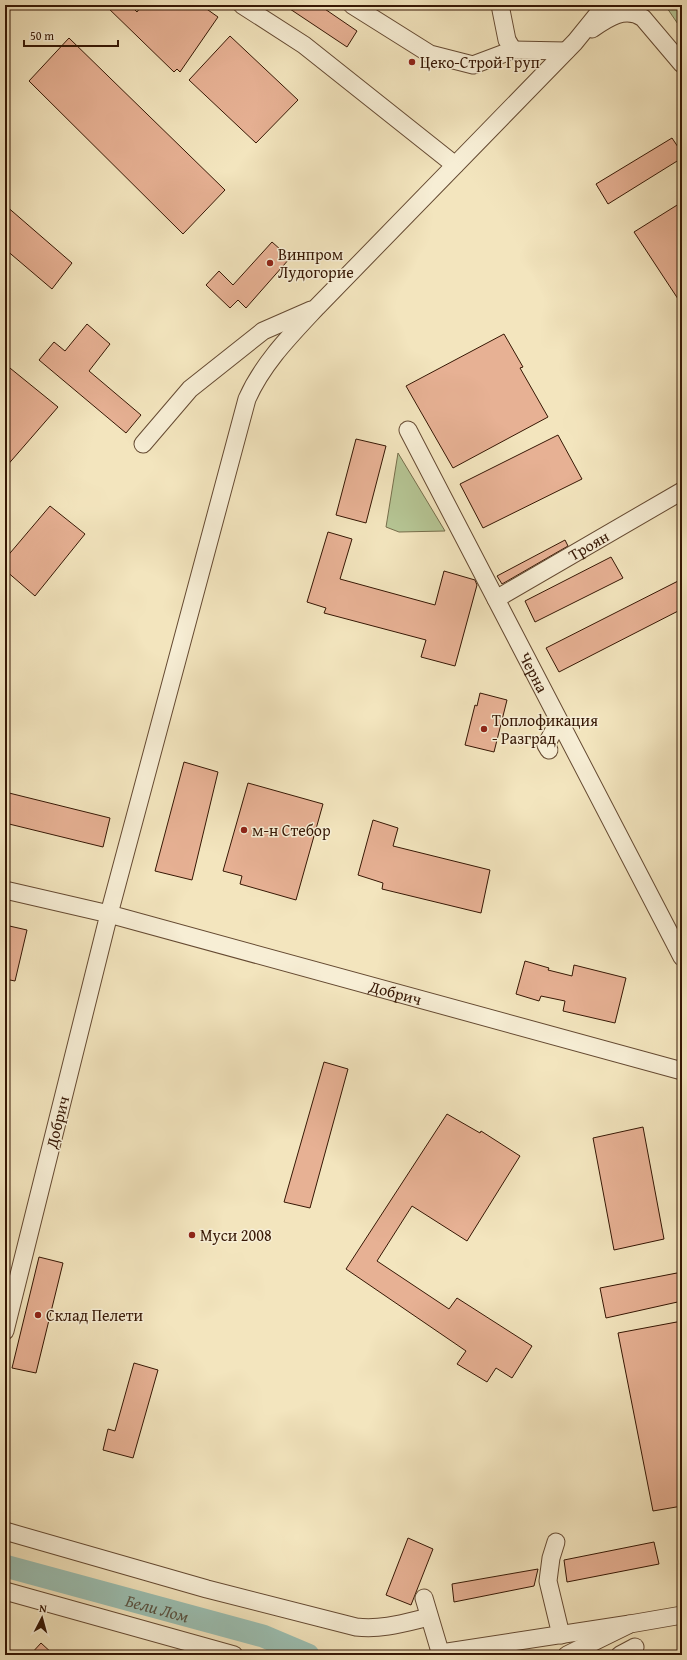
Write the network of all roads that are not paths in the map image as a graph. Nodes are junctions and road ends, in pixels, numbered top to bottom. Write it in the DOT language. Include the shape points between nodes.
graph roads {
  1 [pos="242,5"];
  2 [pos="352,5"];
  3 [pos="500,5"];
  4 [pos="605,5"];
  5 [pos="647,5"];
  6 [pos="570,47"];
  7 [pos="513,50"];
  8 [pos="682,58"];
  9 [pos="682,64"];
  10 [pos="455,165"];
  11 [pos="317,307"];
  12 [pos="408,430"];
  13 [pos="143,444"];
  14 [pos="682,491"];
  15 [pos="496,599"];
  16 [pos="560,721"];
  17 [pos="549,750"];
  18 [pos="5,890"];
  19 [pos="109,914"];
  20 [pos="682,957"];
  21 [pos="682,1072"];
  22 [pos="5,1330"];
  23 [pos="5,1531"];
  24 [pos="556,1542"];
  25 [pos="5,1591"];
  26 [pos="424,1598"];
  27 [pos="682,1615"];
  28 [pos="630,1624"];
  29 [pos="556,1636"];
  30 [pos="436,1639"];
  31 [pos="635,1647"];
  32 [pos="234,1655"];
  33 [pos="506,1655"];
  34 [pos="567,1655"];
  35 [pos="620,1655"];
  1 -- 10 [label="street" via="304,45"];
  2 -- 7 [label="street" via="430,54 473,66"];
  3 -- 7 [label="street" via="507,40"];
  4 -- 6 [label="street"];
  5 -- 8 [label="street"];
  6 -- 7 [label="street"];
  6 -- 9 [label="street" via="617,14 636,13"];
  6 -- 10 [label="street"];
  10 -- 11 [label="street"];
  11 -- 13 [label="street" via="263,331 190,389"];
  11 -- 19 [label="street" via="266,365 255,380 247,399"];
  12 -- 15 [label="street, Черна"];
  14 -- 15 [label="street, Троян"];
  15 -- 16 [label="street, Черна"];
  16 -- 17 [label="street" via="546,745"];
  16 -- 20 [label="street, Черна"];
  18 -- 19 [label="street, Добрич"];
  19 -- 21 [label="street, Добрич"];
  19 -- 22 [label="street, Добрич"];
  23 -- 30 [label="street" via="207,1589 356,1627 386,1628"];
  24 -- 29 [label="street" via="548,1581"];
  25 -- 32 [label="street"];
  26 -- 30 [label="street"];
  27 -- 28 [label="street"];
  28 -- 29 [label="street"];
  28 -- 34 [label="street"];
  29 -- 30 [label="street"];
  29 -- 33 [label="street"];
  31 -- 35 [label="street"];
}
